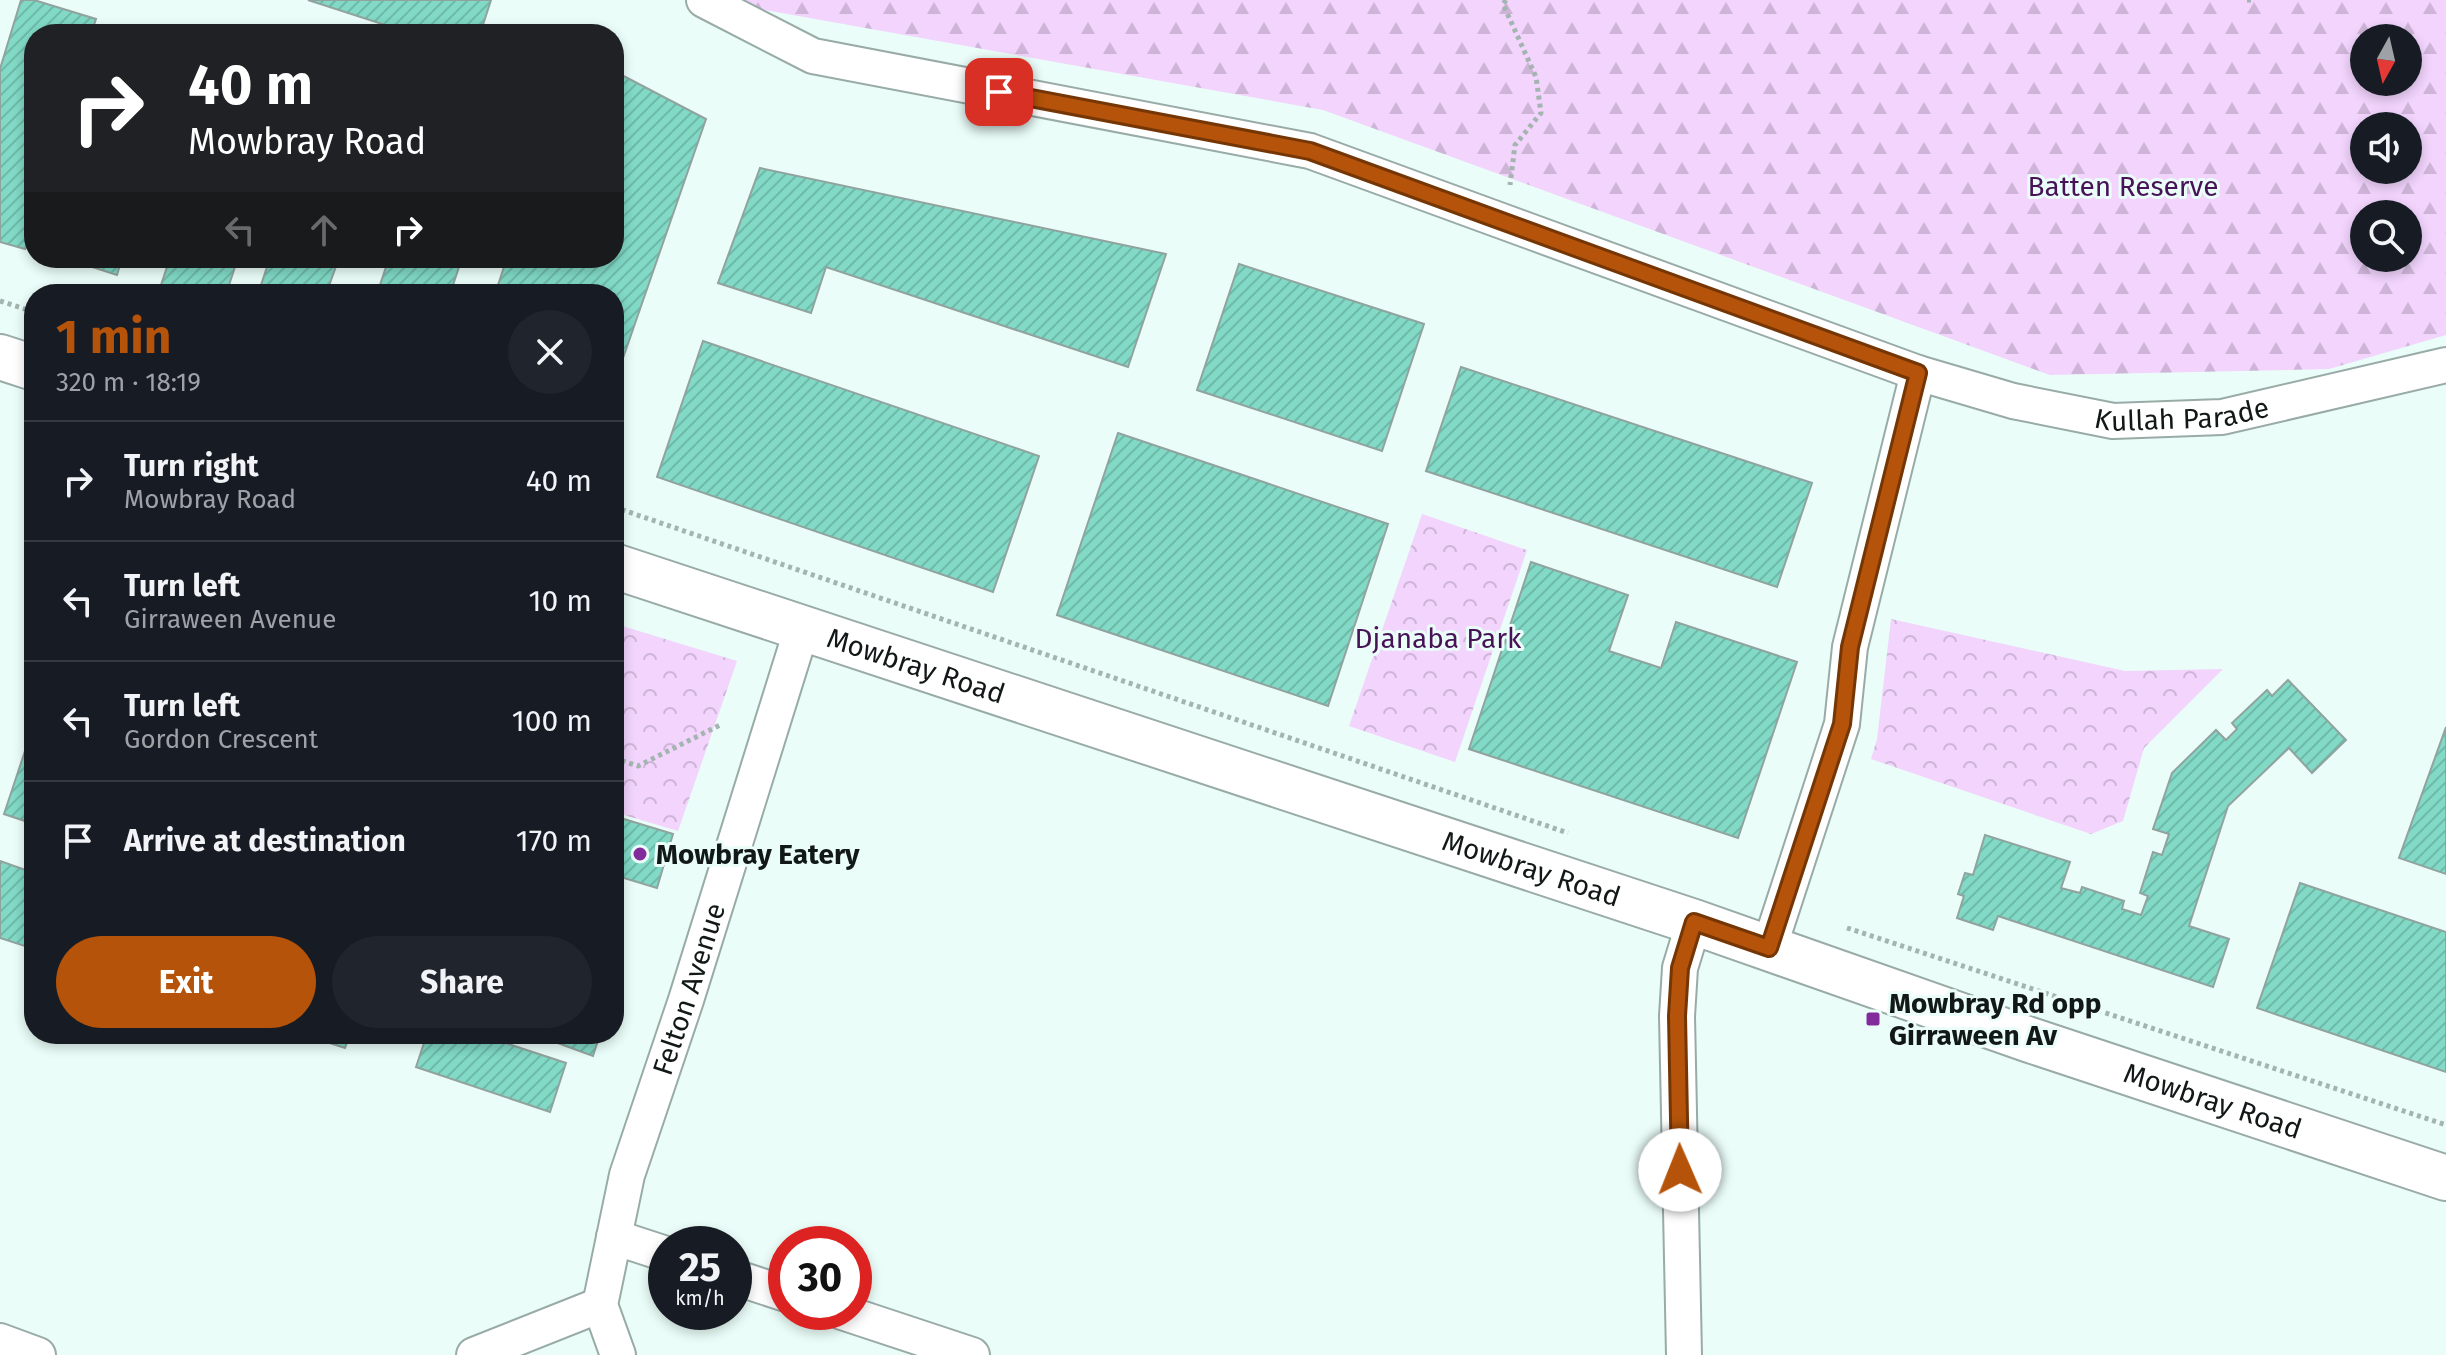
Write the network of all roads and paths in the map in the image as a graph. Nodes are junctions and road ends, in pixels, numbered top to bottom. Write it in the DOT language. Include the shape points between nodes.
graph roads {
  1 [pos="704,0"];
  2 [pos="1506,0"];
  3 [pos="1505,222"];
  4 [pos="0,301"];
  5 [pos="24,309"];
  6 [pos="0,357"];
  7 [pos="24,365"];
  8 [pos="2446,365"];
  9 [pos="1918,373"];
  10 [pos="624,510"];
  11 [pos="624,569"];
  12 [pos="802,628"];
  13 [pos="720,725"];
  14 [pos="624,761"];
  15 [pos="1576,836"];
  16 [pos="1694,922"];
  17 [pos="1840,926"];
  18 [pos="1769,948"];
  19 [pos="2446,1125"];
  20 [pos="2446,1178"];
  21 [pos="614,1237"];
  22 [pos="648,1248"];
  23 [pos="600,1305"];
  24 [pos="872,1322"];
  25 [pos="0,1341"];
  26 [pos="38,1355"];
  27 [pos="474,1355"];
  28 [pos="618,1355"];
  29 [pos="972,1355"];
  30 [pos="1684,1355"];
  1 -- 3 [label="street, Kullah Parade" via="813,56 1310,151"];
  2 -- 3 [label="path" via="1513,31 1536,77 1541,113 1515,145"];
  3 -- 9 [label="street, Kullah Parade"];
  4 -- 5 [label="path"];
  6 -- 7 [label="main road"];
  8 -- 9 [label="street, Kullah Parade" via="2222,417 2113,421 2013,401"];
  9 -- 18 [label="street" via="1850,647 1842,724"];
  10 -- 15 [label="path"];
  11 -- 12 [label="main road, Mowbray Road"];
  12 -- 16 [label="main road, Mowbray Road"];
  12 -- 21 [label="street, Felton Avenue" via="627,1175"];
  13 -- 14 [label="path" via="638,766"];
  16 -- 18 [label="main road, Mowbray Road"];
  16 -- 30 [label="street" via="1680,968 1677,1016"];
  17 -- 19 [label="path"];
  18 -- 20 [label="main road, Mowbray Road"];
  21 -- 22 [label="street"];
  21 -- 23 [label="street, Felton Avenue"];
  23 -- 27 [label="street"];
  23 -- 28 [label="street"];
  24 -- 29 [label="street"];
  25 -- 26 [label="street"];
}
